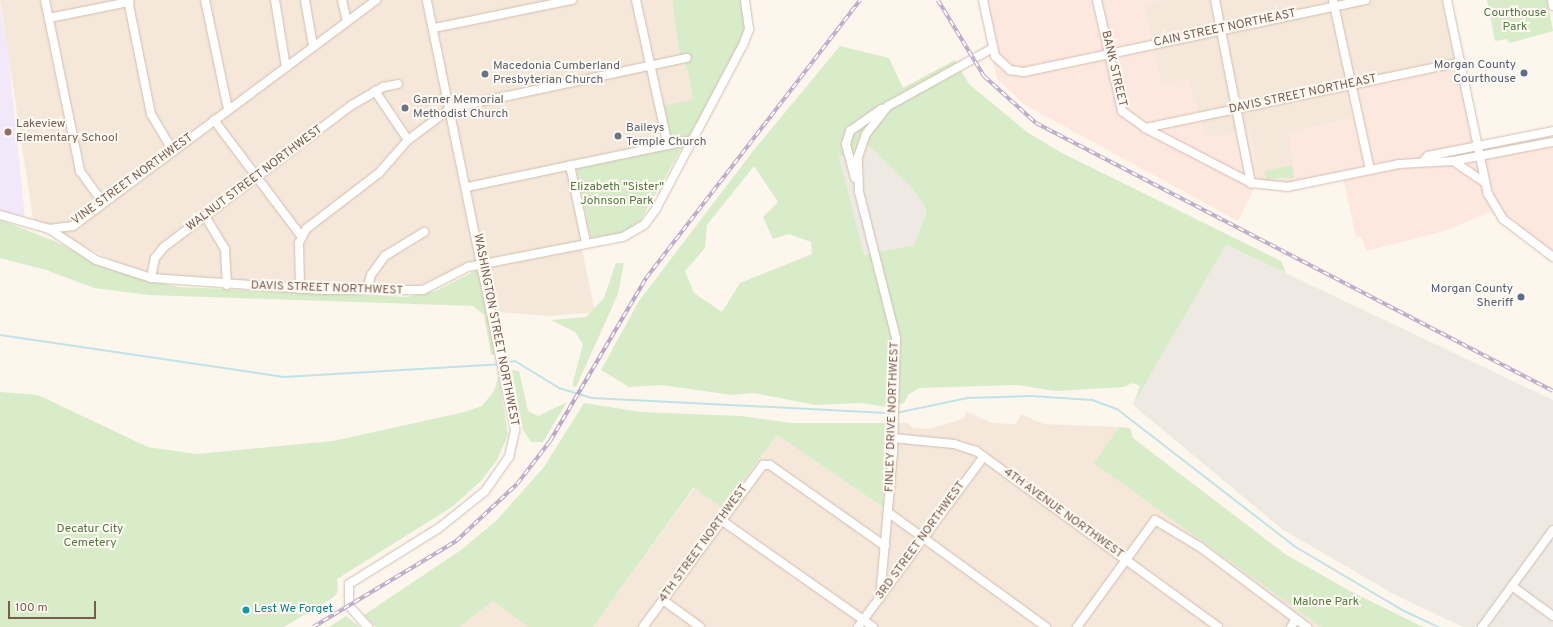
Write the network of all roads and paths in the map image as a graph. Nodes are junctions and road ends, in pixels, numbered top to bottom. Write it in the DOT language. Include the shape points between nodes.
graph roads {
  1 [pos="45,0"];
  2 [pos="205,0"];
  3 [pos="275,0"];
  4 [pos="304,0"];
  5 [pos="342,0"];
  6 [pos="376,0"];
  7 [pos="427,0"];
  8 [pos="572,0"];
  9 [pos="636,0"];
  10 [pos="745,0"];
  11 [pos="983,0"];
  12 [pos="1098,0"];
  13 [pos="1215,0"];
  14 [pos="1364,0"];
  15 [pos="1447,0"];
  16 [pos="1552,0"];
  17 [pos="129,1"];
  18 [pos="1333,3"];
  19 [pos="537,4"];
  20 [pos="1553,6"];
  21 [pos="49,18"];
  22 [pos="347,21"];
  23 [pos="434,28"];
  24 [pos="1221,30"];
  25 [pos="313,46"];
  26 [pos="992,48"];
  27 [pos="1109,54"];
  28 [pos="687,58"];
  29 [pos="1460,62"];
  30 [pos="650,65"];
  31 [pos="286,67"];
  32 [pos="398,84"];
  33 [pos="1350,85"];
  34 [pos="375,91"];
  35 [pos="888,106"];
  36 [pos="451,108"];
  37 [pos="1237,108"];
  38 [pos="228,109"];
  39 [pos="214,120"];
  40 [pos="1145,128"];
  41 [pos="1553,131"];
  42 [pos="408,140"];
  43 [pos="691,140"];
  44 [pos="1553,142"];
  45 [pos="668,145"];
  46 [pos="1478,148"];
  47 [pos="173,151"];
  48 [pos="1480,157"];
  49 [pos="1423,161"];
  50 [pos="1453,161"];
  51 [pos="570,165"];
  52 [pos="1370,170"];
  53 [pos="255,178"];
  54 [pos="1483,181"];
  55 [pos="1251,183"];
  56 [pos="467,186"];
  57 [pos="859,192"];
  58 [pos="103,203"];
  59 [pos="0,215"];
  60 [pos="205,216"];
  61 [pos="72,226"];
  62 [pos="49,230"];
  63 [pos="424,232"];
  64 [pos="301,236"];
  65 [pos="61,238"];
  66 [pos="69,242"];
  67 [pos="586,243"];
  68 [pos="1553,256"];
  69 [pos="483,264"];
  70 [pos="151,278"];
  71 [pos="227,285"];
  72 [pos="300,289"];
  73 [pos="367,290"];
  74 [pos="893,438"];
  75 [pos="984,456"];
  76 [pos="889,513"];
  77 [pos="721,520"];
  78 [pos="1553,530"];
  79 [pos="924,538"];
  80 [pos="885,546"];
  81 [pos="1126,559"];
  82 [pos="1512,586"];
  83 [pos="880,598"];
  84 [pos="663,600"];
  85 [pos="1553,616"];
  86 [pos="1296,619"];
  87 [pos="861,624"];
  88 [pos="368,627"];
  89 [pos="643,627"];
  90 [pos="700,627"];
  91 [pos="873,627"];
  92 [pos="1046,627"];
  93 [pos="1077,627"];
  94 [pos="1218,627"];
  95 [pos="1291,627"];
  96 [pos="1307,627"];
  97 [pos="1482,627"];
  1 -- 21 [label="street"];
  2 -- 38 [label="street"];
  3 -- 31 [label="street"];
  4 -- 25 [label="street"];
  5 -- 22 [label="street"];
  6 -- 22 [label="street"];
  7 -- 23 [label="street, WASHINGTON STREET NORTHWEST"];
  8 -- 19 [label="street"];
  9 -- 30 [label="street"];
  10 -- 43 [label="street, DAVIS STREET NORTHWEST" via="747,36"];
  11 -- 26 [label="street"];
  12 -- 27 [label="street, BANK STREET"];
  13 -- 24 [label="street"];
  14 -- 18 [label="street, CAIN STREET NORTHEAST"];
  15 -- 29 [label="street"];
  16 -- 20 [label="street"];
  17 -- 21 [label="street"];
  17 -- 47 [label="street" via="151,114"];
  18 -- 24 [label="street, CAIN STREET NORTHEAST"];
  18 -- 33 [label="street"];
  19 -- 23 [label="street"];
  21 -- 58 [label="street" via="80,171"];
  22 -- 25 [label="street"];
  23 -- 36 [label="street, WASHINGTON STREET NORTHWEST"];
  24 -- 27 [label="street, CAIN STREET NORTHEAST"];
  24 -- 37 [label="street"];
  25 -- 31 [label="street"];
  26 -- 27 [label="street, CAIN STREET NORTHEAST" via="995,56 1010,70 1024,72"];
  26 -- 35 [label="street, FINLEY DRIVE NORTHWEST"];
  27 -- 40 [label="street, BANK STREET" via="1122,111"];
  28 -- 30 [label="street"];
  29 -- 33 [label="street, DAVIS STREET NORTHEAST"];
  29 -- 46 [label="street"];
  30 -- 36 [label="street"];
  30 -- 45 [label="street"];
  31 -- 38 [label="street"];
  32 -- 34 [label="street, WALNUT STREET NORTHWEST"];
  33 -- 37 [label="street, DAVIS STREET NORTHEAST"];
  33 -- 52 [label="street"];
  34 -- 42 [label="street"];
  34 -- 53 [label="street, WALNUT STREET NORTHWEST"];
  35 -- 57 [label="street, FINLEY DRIVE NORTHWEST" via="862,141 858,157"];
  35 -- 57 [label="street, FINLEY DRIVE NORTHWEST" via="850,131 846,144"];
  36 -- 42 [label="street"];
  36 -- 56 [label="street, WASHINGTON STREET NORTHWEST"];
  37 -- 40 [label="street, DAVIS STREET NORTHEAST"];
  37 -- 55 [label="street"];
  38 -- 39 [label="street, VINE STREET NORTHWEST"];
  39 -- 47 [label="street, VINE STREET NORTHWEST"];
  39 -- 53 [label="street"];
  40 -- 55 [label="street, BANK STREET"];
  41 -- 46 [label="street"];
  42 -- 64 [label="street" via="379,173 311,224"];
  43 -- 45 [label="street"];
  43 -- 67 [label="street, DAVIS STREET NORTHWEST" via="644,225 623,237"];
  44 -- 48 [label="street"];
  45 -- 51 [label="street"];
  46 -- 48 [label="street"];
  46 -- 49 [label="street" via="1428,156"];
  47 -- 58 [label="street, VINE STREET NORTHWEST"];
  48 -- 50 [label="street"];
  48 -- 54 [label="street"];
  49 -- 50 [label="street"];
  49 -- 52 [label="street"];
  50 -- 54 [label="street"];
  51 -- 56 [label="street"];
  51 -- 67 [label="street"];
  52 -- 55 [label="street" via="1287,187"];
  53 -- 60 [label="street, WALNUT STREET NORTHWEST"];
  53 -- 64 [label="street"];
  54 -- 68 [label="street" via="1503,219"];
  56 -- 69 [label="street, WASHINGTON STREET NORTHWEST"];
  57 -- 74 [label="street, FINLEY DRIVE NORTHWEST" via="896,338"];
  58 -- 61 [label="street, VINE STREET NORTHWEST"];
  59 -- 62 [label="street, DAVIS STREET NORTHWEST"];
  60 -- 70 [label="street, WALNUT STREET NORTHWEST" via="158,253"];
  60 -- 71 [label="street" via="225,249"];
  61 -- 62 [label="street, VINE STREET NORTHWEST"];
  61 -- 65 [label="street"];
  61 -- 66 [label="street"];
  62 -- 65 [label="street, DAVIS STREET NORTHWEST"];
  63 -- 73 [label="street" via="385,256 371,275"];
  64 -- 72 [label="street"];
  65 -- 66 [label="street, DAVIS STREET NORTHWEST"];
  66 -- 70 [label="street, DAVIS STREET NORTHWEST" via="96,260"];
  67 -- 69 [label="street, DAVIS STREET NORTHWEST"];
  69 -- 73 [label="street, DAVIS STREET NORTHWEST" via="462,270 423,290"];
  69 -- 88 [label="street, WASHINGTON STREET NORTHWEST" via="515,430 509,457 495,479 439,528 349,584 349,606"];
  70 -- 71 [label="street, DAVIS STREET NORTHWEST"];
  71 -- 72 [label="street, DAVIS STREET NORTHWEST"];
  72 -- 73 [label="street, DAVIS STREET NORTHWEST"];
  74 -- 75 [label="street, 4TH AVENUE NORTHWEST" via="954,444"];
  74 -- 76 [label="street, FINLEY DRIVE NORTHWEST"];
  75 -- 79 [label="street, 3RD STREET NORTHWEST"];
  75 -- 81 [label="street, 4TH AVENUE NORTHWEST"];
  76 -- 79 [label="street"];
  76 -- 80 [label="street, FINLEY DRIVE NORTHWEST"];
  77 -- 80 [label="street, 4TH STREET NORTHWEST" via="759,468 767,464"];
  77 -- 84 [label="street, 4TH STREET NORTHWEST"];
  77 -- 87 [label="street"];
  78 -- 82 [label="street"];
  79 -- 83 [label="street, 3RD STREET NORTHWEST"];
  79 -- 92 [label="street"];
  80 -- 83 [label="street, FINLEY DRIVE NORTHWEST"];
  81 -- 86 [label="street" via="1152,522 1159,521"];
  81 -- 93 [label="street"];
  81 -- 94 [label="street, 4TH AVENUE NORTHWEST"];
  82 -- 85 [label="street"];
  82 -- 97 [label="street"];
  83 -- 87 [label="street, 3RD STREET NORTHWEST"];
  84 -- 89 [label="street, 4TH STREET NORTHWEST"];
  84 -- 90 [label="street"];
  86 -- 95 [label="street"];
  86 -- 96 [label="street"];
  87 -- 91 [label="street"];
}
